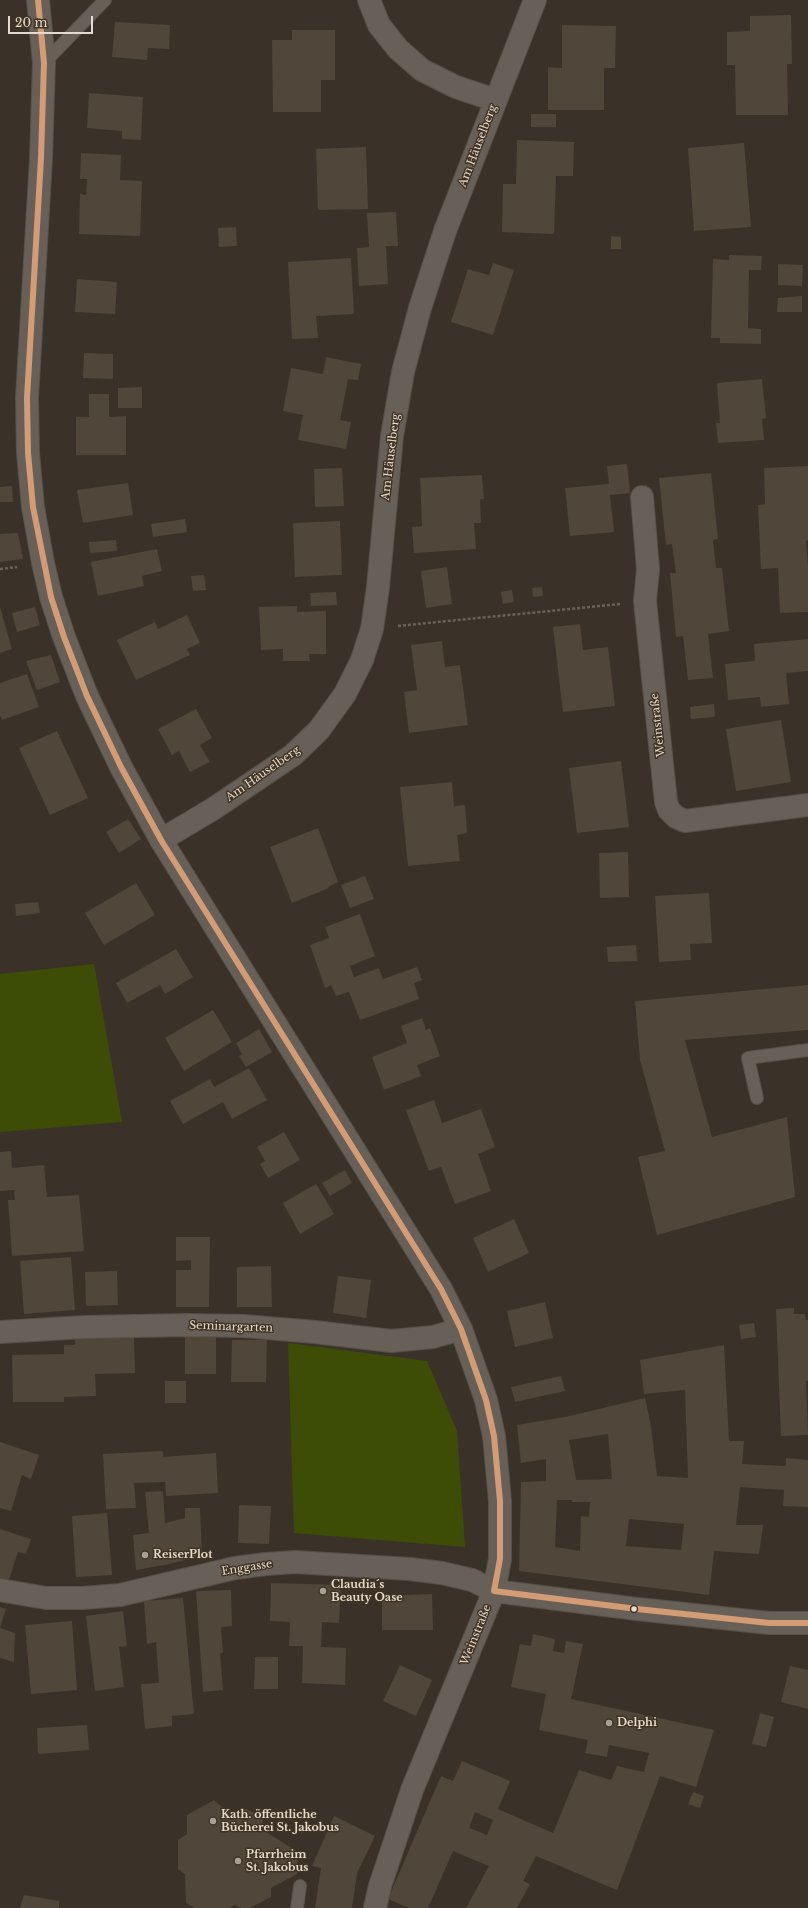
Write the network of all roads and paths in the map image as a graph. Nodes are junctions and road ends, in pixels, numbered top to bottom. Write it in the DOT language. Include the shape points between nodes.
graph roads {
  1 [pos="38,0"];
  2 [pos="105,0"];
  3 [pos="369,0"];
  4 [pos="535,0"];
  5 [pos="44,63"];
  6 [pos="495,100"];
  7 [pos="642,497"];
  8 [pos="645,601"];
  9 [pos="372,629"];
  10 [pos="808,805"];
  11 [pos="161,840"];
  12 [pos="808,1050"];
  13 [pos="757,1098"];
  14 [pos="461,1329"];
  15 [pos="0,1332"];
  16 [pos="0,1590"];
  17 [pos="494,1591"];
  18 [pos="808,1623"];
  19 [pos="300,1886"];
  20 [pos="297,1908"];
  21 [pos="375,1908"];
  1 -- 5 [label="street"];
  2 -- 5 [label="lane"];
  3 -- 6 [label="street" via="379,25 398,49 422,70 456,87"];
  4 -- 6 [label="street, Am Häuselberg"];
  5 -- 11 [label="street" via="27,398 28,453 33,507 43,563 64,637 87,696 121,767"];
  6 -- 9 [label="street, Am Häuselberg" via="445,231 403,372 391,443"];
  7 -- 8 [label="street, Weinstraße" via="648,569"];
  8 -- 9 [label="path"];
  8 -- 10 [label="street, Weinstraße" via="666,802 672,814 685,821"];
  9 -- 11 [label="street, Am Häuselberg" via="362,660 345,694 319,730 293,755 213,809"];
  11 -- 14 [label="street" via="441,1289"];
  12 -- 13 [label="lane" via="748,1058"];
  14 -- 15 [label="street, Seminargarten" via="433,1337 391,1341 237,1326 85,1327"];
  14 -- 17 [label="street" via="486,1400 494,1436 500,1501 500,1559"];
  16 -- 17 [label="street, Enggasse" via="46,1598 120,1595 235,1568 295,1562 442,1572 472,1580"];
  17 -- 18 [label="street, Weinstraße" via="769,1623"];
  17 -- 21 [label="street, Weinstraße" via="412,1790"];
  19 -- 20 [label="lane"];
}
